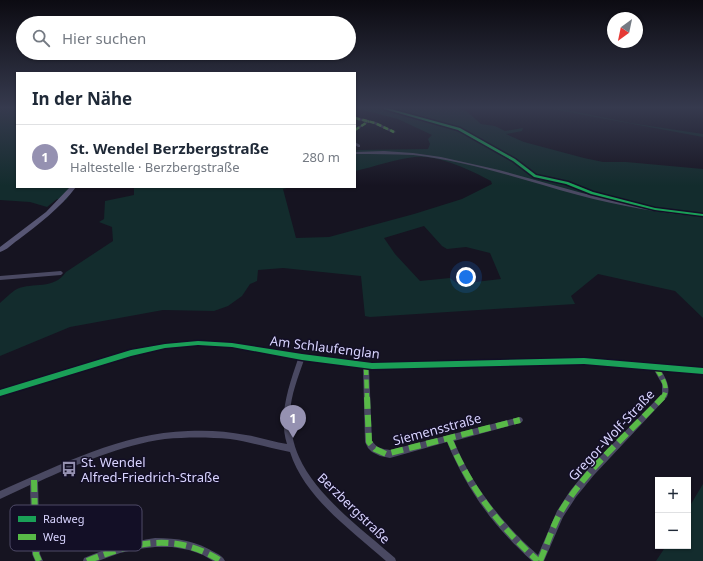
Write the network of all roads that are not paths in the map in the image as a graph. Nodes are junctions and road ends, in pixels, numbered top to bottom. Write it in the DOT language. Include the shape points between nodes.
graph roads {
  1 [pos="356,144"];
  2 [pos="359,146"];
  3 [pos="356,152"];
  4 [pos="72,188"];
  5 [pos="703,215"];
  6 [pos="0,250"];
  7 [pos="61,273"];
  8 [pos="0,278"];
  9 [pos="302,357"];
  10 [pos="366,366"];
  11 [pos="656,368"];
  12 [pos="703,371"];
  13 [pos="0,393"];
  14 [pos="520,420"];
  15 [pos="449,438"];
  16 [pos="290,448"];
  17 [pos="34,480"];
  18 [pos="0,495"];
  19 [pos="35,505"];
  20 [pos="142,544"];
  21 [pos="36,551"];
  22 [pos="115,551"];
  23 [pos="39,561"];
  24 [pos="88,561"];
  25 [pos="221,561"];
  26 [pos="392,561"];
  27 [pos="539,561"];
  1 -- 2 [label="street"];
  3 -- 5 [label="street" via="394,151 436,156 628,204"];
  4 -- 6 [label="main road" via="47,215"];
  7 -- 8 [label="street"];
  9 -- 10 [label="street, Am Schlaufenglan"];
  9 -- 13 [label="street, Am Schlaufenglan" via="217,343 165,346 131,353"];
  9 -- 16 [label="street, Berzbergstraße" via="287,413"];
  10 -- 11 [label="street, Am Schlaufenglan" via="584,362"];
  10 -- 15 [label="street, Siemensstraße" via="369,442 375,450 390,454"];
  11 -- 12 [label="street, Am Schlaufenglan"];
  11 -- 27 [label="street, Gregor-Wolf-Straße" via="665,383 665,395 590,472 573,494 560,514"];
  14 -- 15 [label="street, Siemensstraße"];
  15 -- 27 [label="street" via="470,484 485,506"];
  16 -- 17 [label="street" via="246,438 187,434 165,436 108,451"];
  16 -- 26 [label="street, Berzbergstraße" via="299,468 314,490"];
  17 -- 18 [label="street"];
  17 -- 19 [label="street"];
  20 -- 25 [label="street" via="173,542 192,545 209,552"];
  21 -- 23 [label="street"];
  22 -- 24 [label="street"];
}
